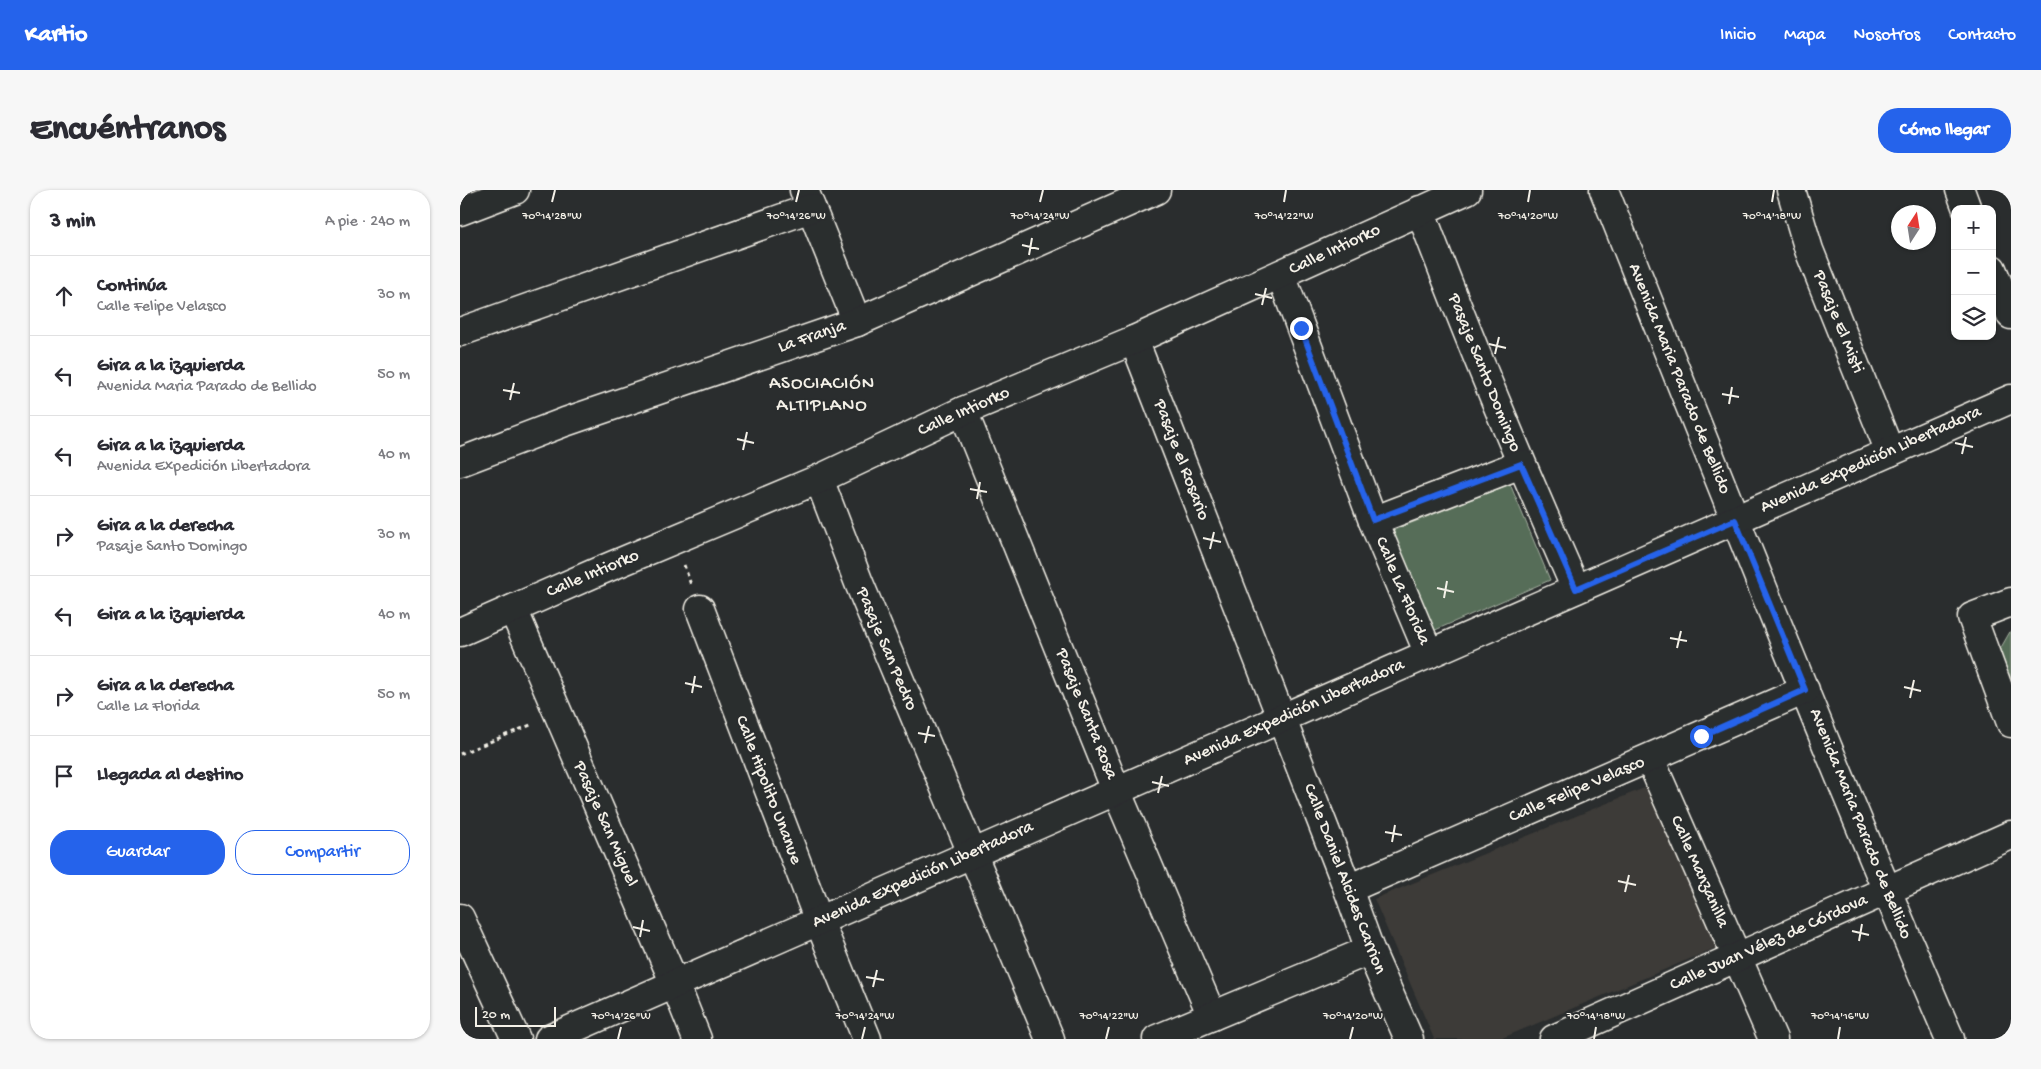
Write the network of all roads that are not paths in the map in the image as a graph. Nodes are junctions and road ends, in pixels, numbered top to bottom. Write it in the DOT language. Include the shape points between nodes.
graph roads {
  1 [pos="515,190"];
  2 [pos="1156,190"];
  3 [pos="1467,190"];
  4 [pos="1604,190"];
  5 [pos="1791,190"];
  6 [pos="1960,190"];
  7 [pos="808,199"];
  8 [pos="1966,205"];
  9 [pos="1420,210"];
  10 [pos="460,211"];
  11 [pos="1281,275"];
  12 [pos="1996,279"];
  13 [pos="2011,315"];
  14 [pos="857,322"];
  15 [pos="460,332"];
  16 [pos="1134,340"];
  17 [pos="2011,399"];
  18 [pos="963,411"];
  19 [pos="1890,452"];
  20 [pos="460,462"];
  21 [pos="1521,464"];
  22 [pos="819,479"];
  23 [pos="1373,520"];
  24 [pos="1735,520"];
  25 [pos="1576,589"];
  26 [pos="2011,602"];
  27 [pos="513,609"];
  28 [pos="700,609"];
  29 [pos="460,632"];
  30 [pos="1429,654"];
  31 [pos="1805,690"];
  32 [pos="1282,718"];
  33 [pos="2011,723"];
  34 [pos="1650,759"];
  35 [pos="1116,790"];
  36 [pos="2011,835"];
  37 [pos="972,854"];
  38 [pos="1348,889"];
  39 [pos="1886,891"];
  40 [pos="460,918"];
  41 [pos="819,921"];
  42 [pos="1370,950"];
  43 [pos="1736,958"];
  44 [pos="675,984"];
  45 [pos="1212,1016"];
  46 [pos="1571,1036"];
  47 [pos="516,1039"];
  48 [pos="549,1039"];
  49 [pos="697,1039"];
  50 [pos="867,1039"];
  51 [pos="1050,1039"];
  52 [pos="1157,1039"];
  53 [pos="1409,1039"];
  54 [pos="1774,1039"];
  55 [pos="1950,1039"];
  1 -- 10 [label="street"];
  2 -- 14 [label="street, La Franja"];
  3 -- 9 [label="street, Calle Intiorko"];
  4 -- 24 [label="street, Avenida Maria Parado de Bellido"];
  5 -- 19 [label="street, Pasaje El Misti" via="1810,250"];
  6 -- 8 [label="street"];
  7 -- 14 [label="street"];
  7 -- 15 [label="street"];
  9 -- 11 [label="street, Calle Intiorko"];
  9 -- 21 [label="street, Pasaje Santo Domingo" via="1457,310"];
  11 -- 16 [label="street, Calle Intiorko"];
  11 -- 23 [label="street, Calle La Florida"];
  12 -- 13 [label="street"];
  14 -- 20 [label="street, La Franja" via="565,422"];
  16 -- 18 [label="street, Calle Intiorko"];
  16 -- 32 [label="street, Pasaje el Rosario"];
  17 -- 19 [label="street, Avenida Expedición Libertadora"];
  18 -- 22 [label="street, Calle Intiorko"];
  18 -- 35 [label="street, Pasaje Santa Rosa"];
  19 -- 24 [label="street, Avenida Expedición Libertadora"];
  21 -- 23 [label="street"];
  21 -- 25 [label="street, Pasaje Santo Domingo"];
  22 -- 27 [label="street, Calle Intiorko"];
  22 -- 37 [label="street, Pasaje San Pedro"];
  23 -- 30 [label="street, Calle La Florida"];
  24 -- 25 [label="street, Avenida Expedición Libertadora"];
  24 -- 31 [label="street, Avenida Maria Parado de Bellido"];
  25 -- 30 [label="street, Avenida Expedición Libertadora"];
  26 -- 33 [label="street" via="1972,617"];
  27 -- 29 [label="street, Calle Intiorko"];
  27 -- 44 [label="street, Pasaje San Miguel"];
  28 -- 41 [label="street, Calle Hipolito Unanue"];
  30 -- 32 [label="street, Avenida Expedición Libertadora"];
  31 -- 34 [label="street, Calle Felipe Velasco"];
  31 -- 39 [label="street, Avenida Maria Parado de Bellido"];
  32 -- 35 [label="street, Avenida Expedición Libertadora"];
  32 -- 38 [label="street, Calle Daniel Alcides Carrion"];
  34 -- 38 [label="street, Calle Felipe Velasco"];
  34 -- 43 [label="street, Calle Manzanilla"];
  35 -- 37 [label="street, Avenida Expedición Libertadora"];
  35 -- 45 [label="street, Pasaje Santa Rosa"];
  36 -- 39 [label="street, Calle Juan Vélez de Córdova"];
  37 -- 41 [label="street, Avenida Expedición Libertadora"];
  37 -- 51 [label="street, Pasaje San Pedro"];
  38 -- 42 [label="street, Calle Daniel Alcides Carrion"];
  39 -- 43 [label="street, Calle Juan Vélez de Córdova"];
  39 -- 55 [label="street, Avenida Maria Parado de Bellido"];
  40 -- 47 [label="street"];
  41 -- 44 [label="street, Avenida Expedición Libertadora"];
  41 -- 50 [label="street, Calle Hipolito Unanue"];
  42 -- 45 [label="street"];
  42 -- 53 [label="street, Calle Daniel Alcides Carrion"];
  43 -- 46 [label="street, Calle Juan Vélez de Córdova"];
  43 -- 54 [label="street, Calle Manzanilla"];
  44 -- 48 [label="street, Avenida Expedición Libertadora"];
  44 -- 49 [label="street, Pasaje San Miguel"];
  45 -- 52 [label="street"];
}
